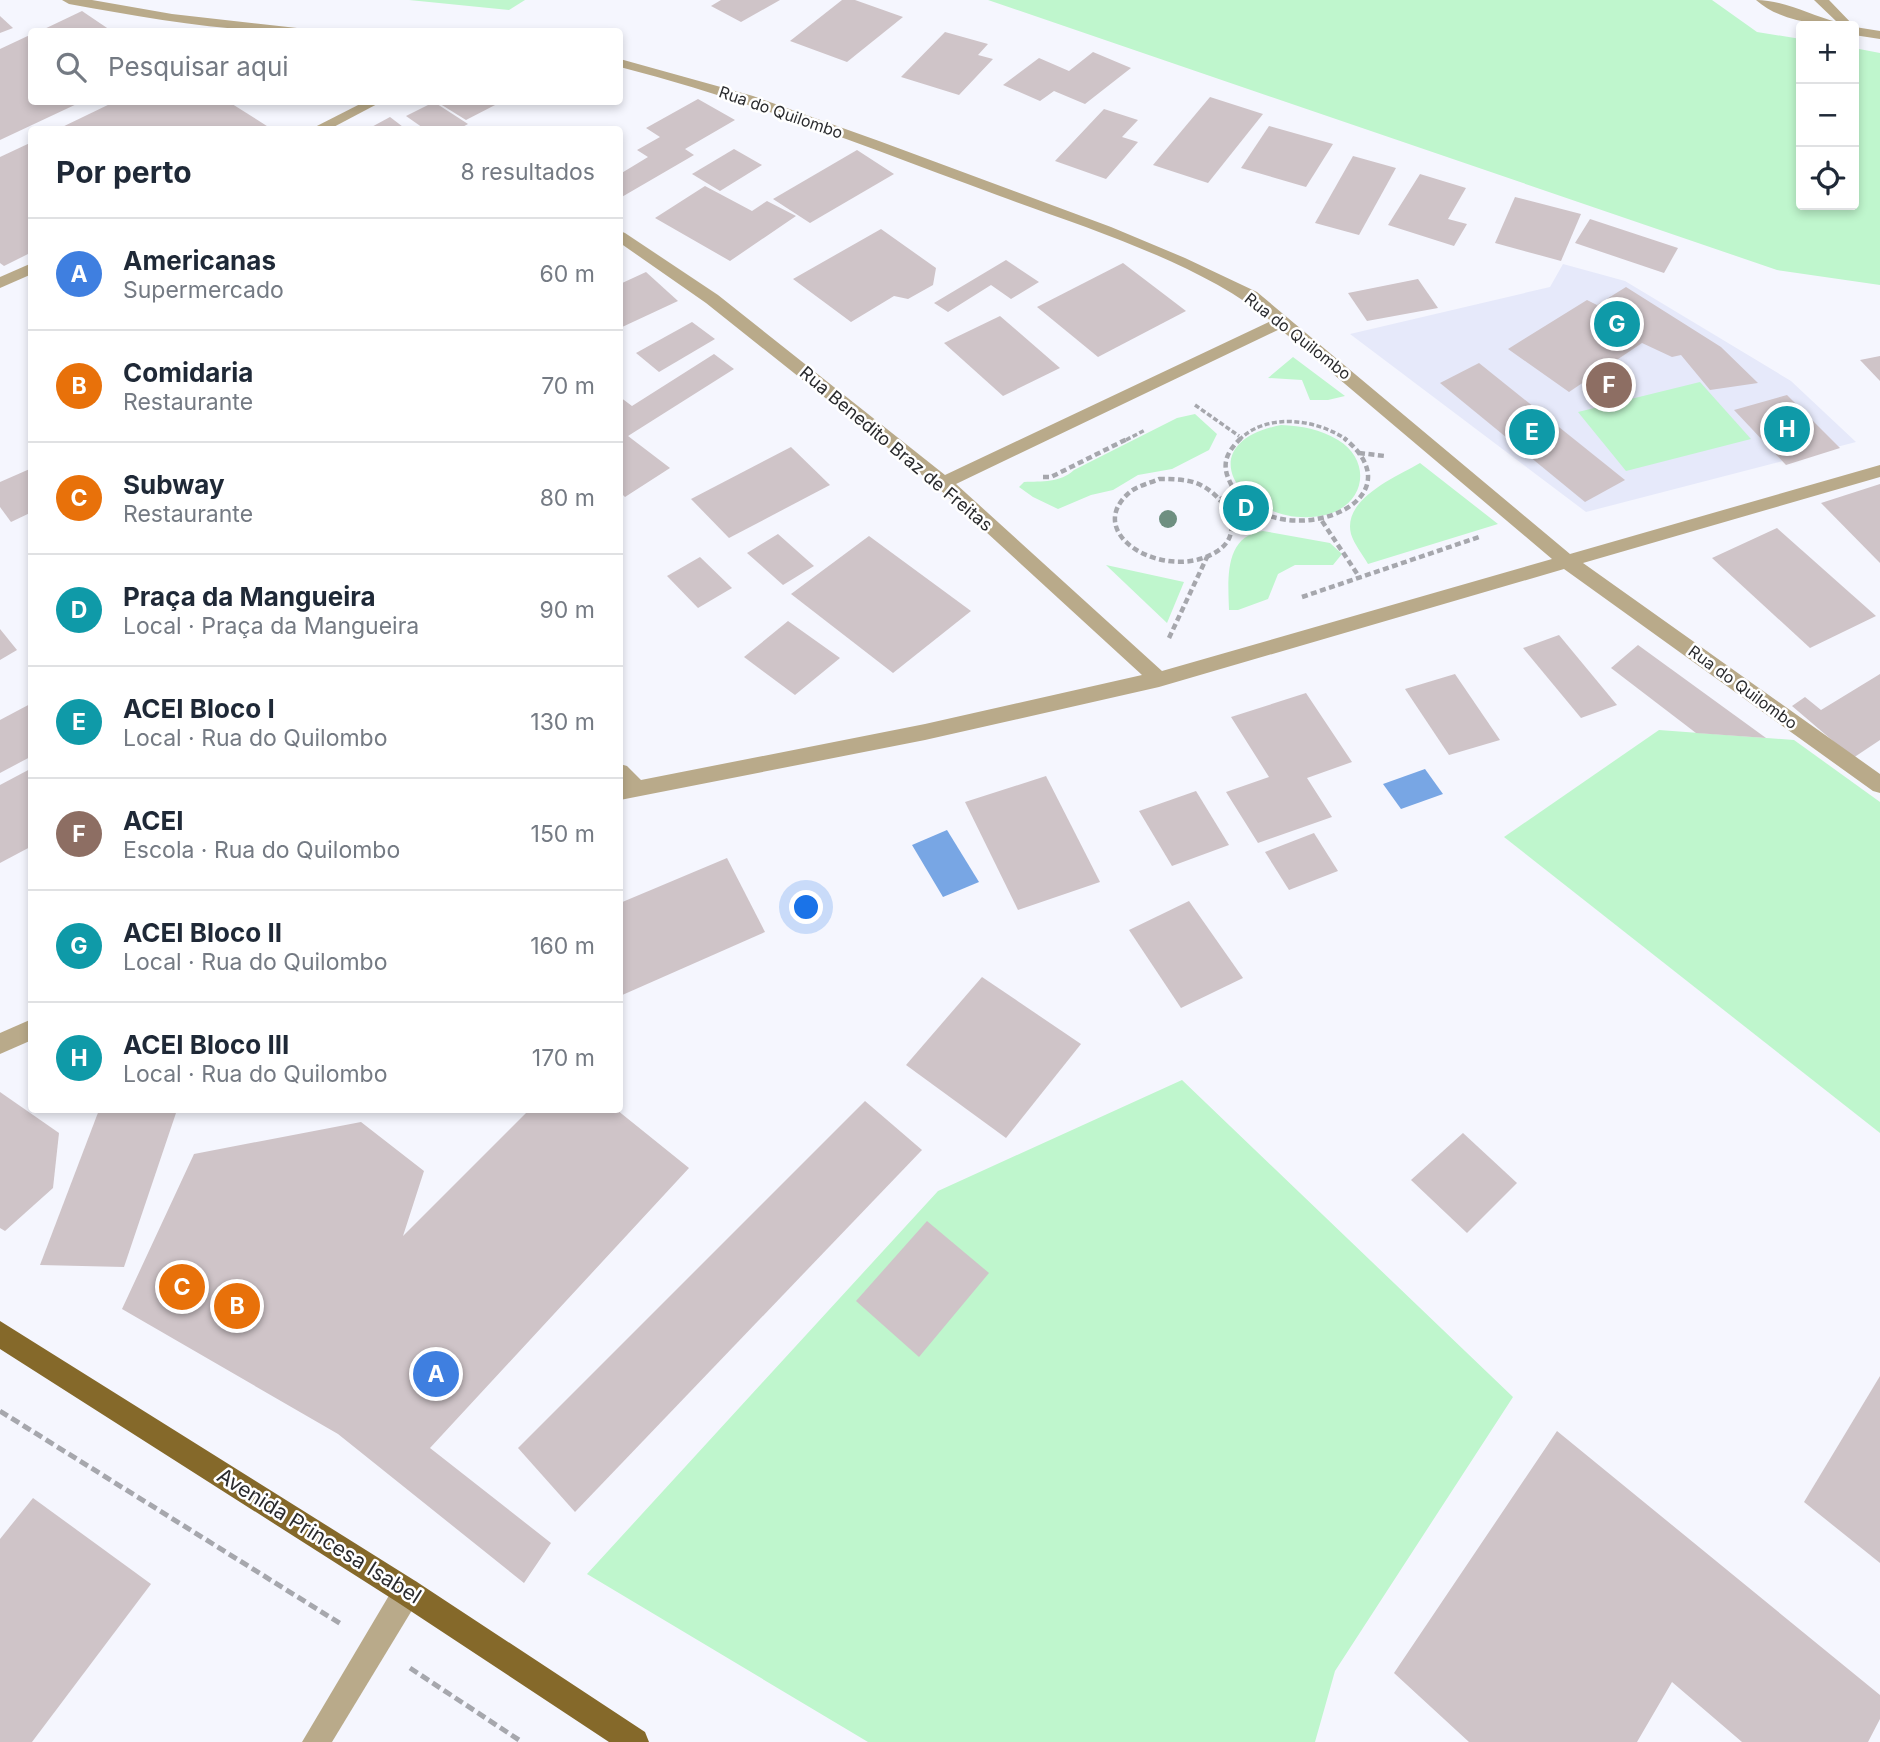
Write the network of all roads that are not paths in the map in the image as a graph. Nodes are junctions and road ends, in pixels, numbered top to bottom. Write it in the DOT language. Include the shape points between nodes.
graph roads {
  1 [pos="69,0"];
  2 [pos="135,0"];
  3 [pos="1763,0"];
  4 [pos="1821,0"];
  5 [pos="115,10"];
  6 [pos="1816,21"];
  7 [pos="1844,21"];
  8 [pos="264,28"];
  9 [pos="1859,31"];
  10 [pos="1880,35"];
  11 [pos="623,64"];
  12 [pos="368,105"];
  13 [pos="324,126"];
  14 [pos="623,238"];
  15 [pos="28,270"];
  16 [pos="0,283"];
  17 [pos="1283,321"];
  18 [pos="1880,471"];
  19 [pos="943,483"];
  20 [pos="1568,562"];
  21 [pos="1159,679"];
  22 [pos="1880,785"];
  23 [pos="627,790"];
  24 [pos="28,1031"];
  25 [pos="0,1044"];
  26 [pos="0,1334"];
  27 [pos="407,1592"];
  28 [pos="316,1742"];
  29 [pos="635,1742"];
  1 -- 5 [label="street"];
  2 -- 5 [label="street"];
  3 -- 6 [label="street"];
  4 -- 7 [label="street"];
  5 -- 8 [label="street"];
  9 -- 10 [label="street"];
  11 -- 17 [label="street, Rua do Quilombo" via="742,97 1145,246 1251,296"];
  12 -- 13 [label="street"];
  14 -- 19 [label="street, Rua Benedito Braz de Freitas" via="712,299"];
  15 -- 16 [label="street"];
  17 -- 19 [label="street"];
  17 -- 20 [label="street, Rua do Quilombo"];
  18 -- 20 [label="street"];
  19 -- 21 [label="street, Rua Benedito Braz de Freitas"];
  20 -- 21 [label="street"];
  20 -- 22 [label="street, Rua do Quilombo"];
  21 -- 23 [label="street" via="925,732"];
  24 -- 25 [label="street"];
  26 -- 27 [label="main road, Avenida Princesa Isabel"];
  27 -- 28 [label="street"];
  27 -- 29 [label="main road, Avenida Princesa Isabel"];
}
